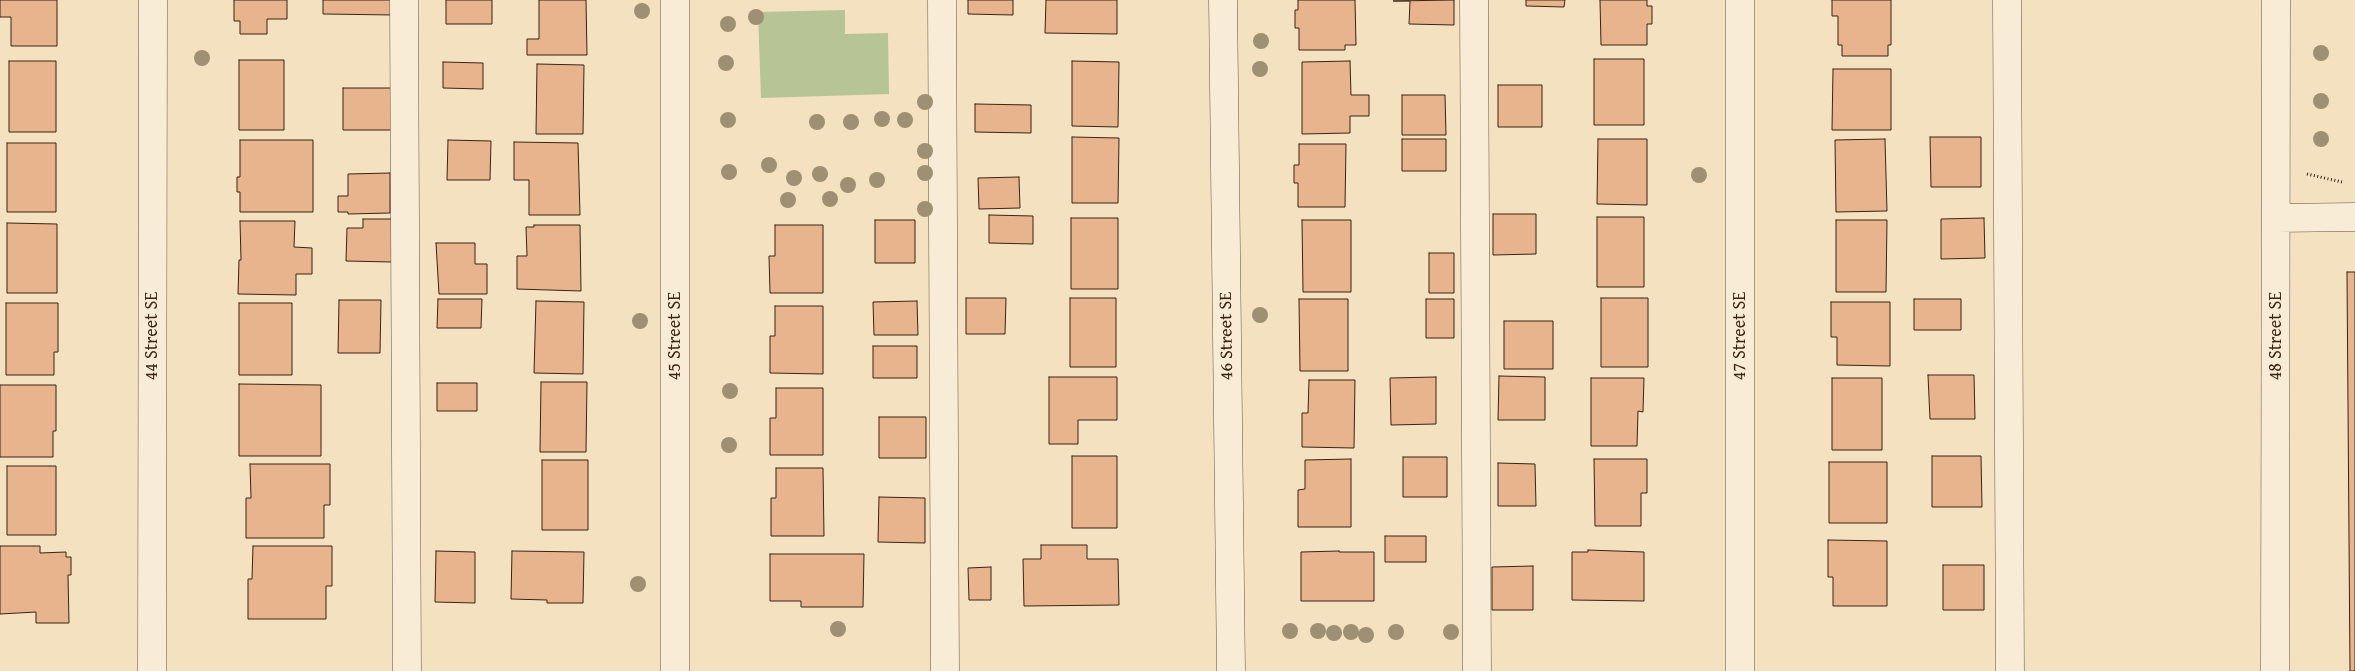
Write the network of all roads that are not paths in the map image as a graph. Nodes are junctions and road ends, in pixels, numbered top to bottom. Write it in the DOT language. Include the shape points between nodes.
graph roads {
  1 [pos="152,0"];
  2 [pos="404,0"];
  3 [pos="675,0"];
  4 [pos="942,0"];
  5 [pos="1223,0"];
  6 [pos="1474,0"];
  7 [pos="1740,0"];
  8 [pos="2007,0"];
  9 [pos="2276,0"];
  10 [pos="2276,218"];
  11 [pos="2355,218"];
  12 [pos="152,671"];
  13 [pos="407,671"];
  14 [pos="675,671"];
  15 [pos="944,671"];
  16 [pos="1231,671"];
  17 [pos="1477,671"];
  18 [pos="1740,671"];
  19 [pos="2010,671"];
  20 [pos="2275,671"];
  1 -- 12 [label="street, 44 Street SE"];
  2 -- 13 [label="street"];
  3 -- 14 [label="street, 45 Street SE"];
  4 -- 15 [label="street"];
  5 -- 16 [label="street, 46 Street SE"];
  6 -- 17 [label="street"];
  7 -- 18 [label="street, 47 Street SE"];
  8 -- 19 [label="street"];
  9 -- 10 [label="street, 48 Street SE"];
  10 -- 11 [label="street"];
  10 -- 20 [label="street, 48 Street SE"];
}
